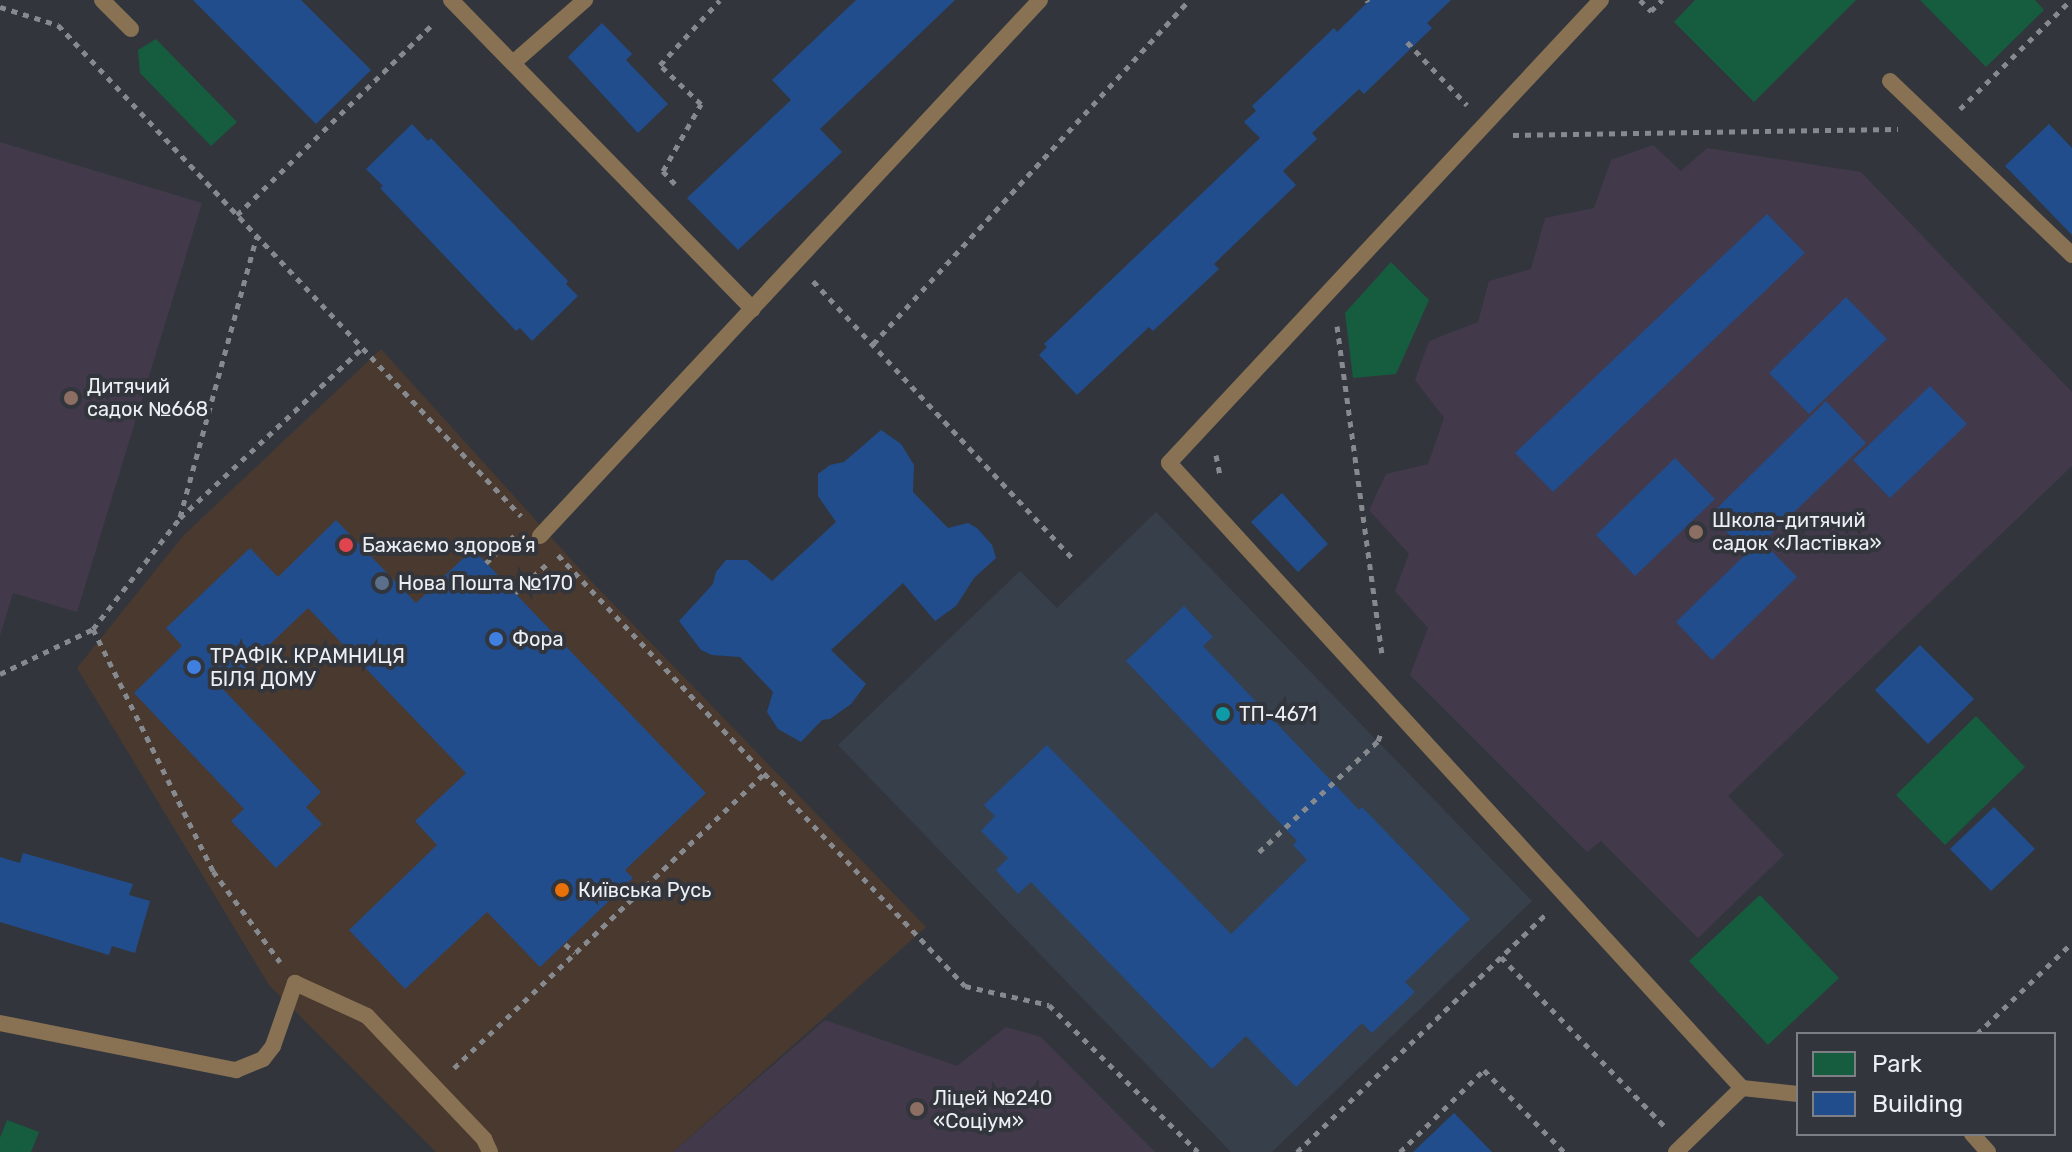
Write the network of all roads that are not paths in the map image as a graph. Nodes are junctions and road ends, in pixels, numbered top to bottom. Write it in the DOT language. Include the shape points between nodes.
graph roads {
  1 [pos="102,0"];
  2 [pos="585,0"];
  3 [pos="1040,0"];
  4 [pos="1601,0"];
  5 [pos="448,6"];
  6 [pos="131,29"];
  7 [pos="513,63"];
  8 [pos="1890,81"];
  9 [pos="2072,255"];
  10 [pos="753,309"];
  11 [pos="534,530"];
  12 [pos="0,1023"];
  13 [pos="1742,1088"];
  14 [pos="1796,1094"];
  15 [pos="1974,1136"];
  16 [pos="1679,1149"];
  17 [pos="490,1152"];
  18 [pos="1988,1152"];
  1 -- 6 [label="lane"];
  2 -- 7 [label="lane"];
  3 -- 10 [label="lane"];
  4 -- 13 [label="lane" via="1169,463"];
  5 -- 7 [label="lane"];
  7 -- 10 [label="lane"];
  8 -- 9 [label="lane"];
  10 -- 11 [label="lane"];
  12 -- 17 [label="lane" via="236,1070 263,1059 273,1046 295,983 367,1016 484,1139"];
  13 -- 14 [label="lane"];
  13 -- 16 [label="lane"];
  15 -- 18 [label="lane"];
}
